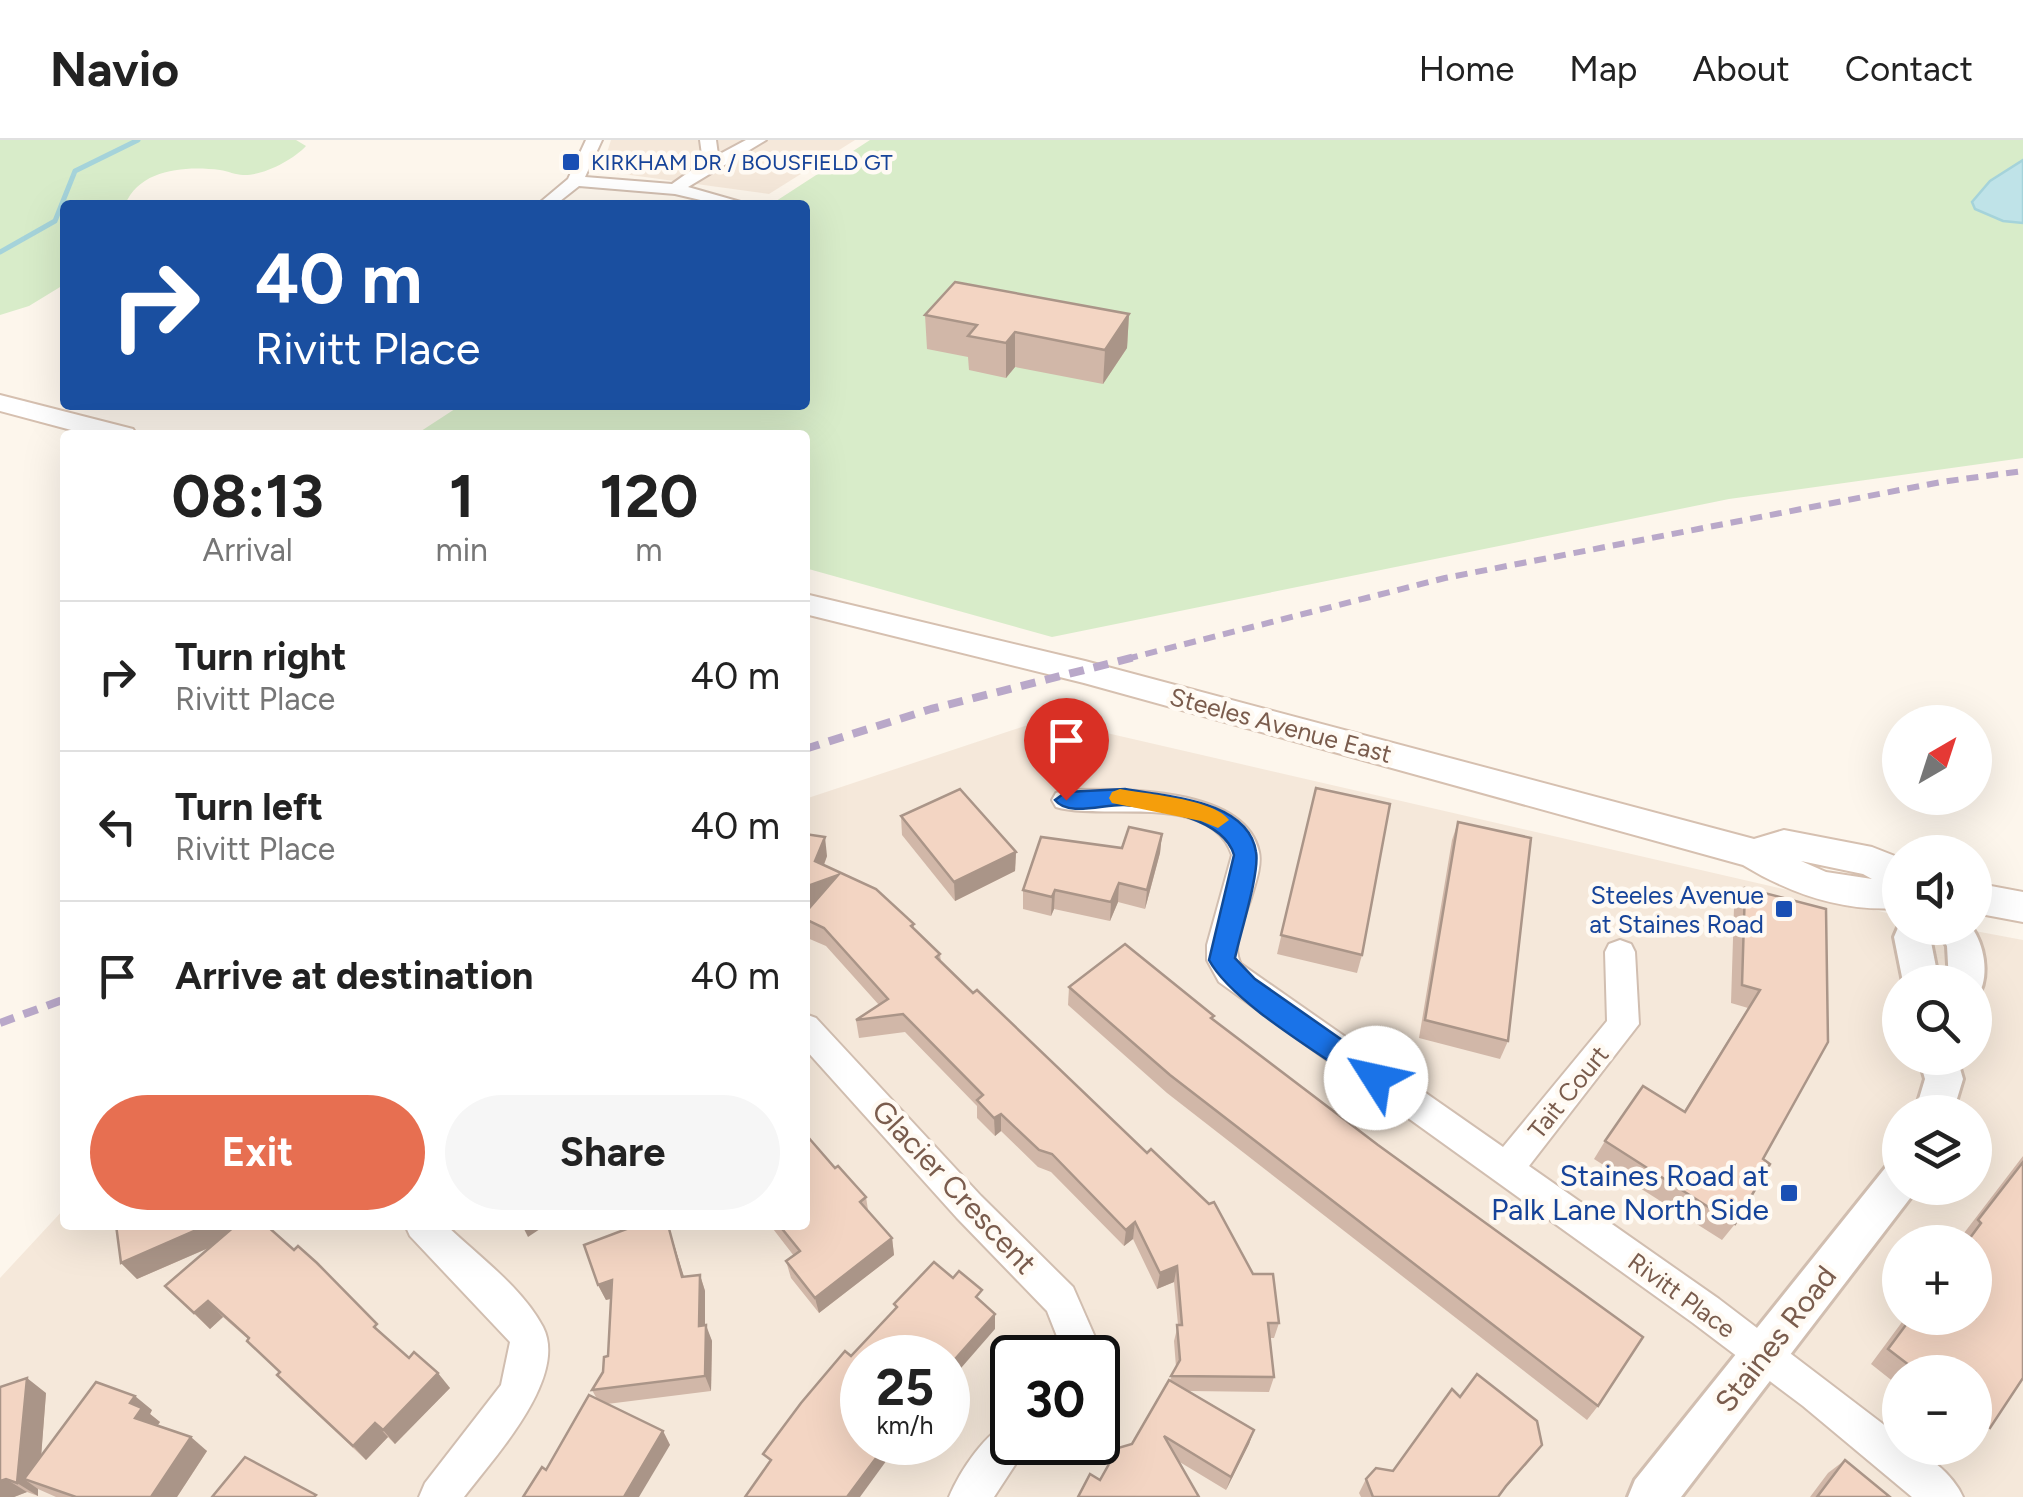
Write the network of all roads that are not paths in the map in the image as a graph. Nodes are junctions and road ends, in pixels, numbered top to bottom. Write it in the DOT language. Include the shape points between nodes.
graph roads {
  1 [pos="594,140"];
  2 [pos="708,140"];
  3 [pos="758,140"];
  4 [pos="710,164"];
  5 [pos="575,181"];
  6 [pos="675,189"];
  7 [pos="551,200"];
  8 [pos="722,200"];
  9 [pos="0,403"];
  10 [pos="104,430"];
  11 [pos="810,605"];
  12 [pos="1066,800"];
  13 [pos="1754,854"];
  14 [pos="1882,866"];
  15 [pos="1882,895"];
  16 [pos="1992,901"];
  17 [pos="2023,907"];
  18 [pos="1620,952"];
  19 [pos="810,1032"];
  20 [pos="1505,1170"];
  21 [pos="1882,1203"];
  22 [pos="427,1230"];
  23 [pos="1075,1335"];
  24 [pos="1763,1354"];
  25 [pos="994,1465"];
  26 [pos="439,1497"];
  27 [pos="970,1497"];
  28 [pos="1652,1497"];
  29 [pos="1942,1497"];
  1 -- 5 [label="street"];
  2 -- 4 [label="street"];
  3 -- 4 [label="street"];
  4 -- 6 [label="street"];
  5 -- 6 [label="street"];
  5 -- 7 [label="street"];
  6 -- 8 [label="street"];
  9 -- 10 [label="main road"];
  11 -- 13 [label="main road, Steeles Avenue East" via="1084,672"];
  12 -- 20 [label="street, Rivitt Place" via="1125,797 1206,814 1228,826 1246,855 1222,945 1230,973"];
  13 -- 14 [label="main road, Steeles Avenue East" via="1784,844"];
  13 -- 15 [label="main road, Steeles Avenue East" via="1792,878"];
  16 -- 17 [label="main road"];
  18 -- 20 [label="street, Tait Court" via="1624,1024"];
  19 -- 23 [label="street, Glacier Crescent" via="1060,1299"];
  20 -- 24 [label="street, Rivitt Place"];
  21 -- 24 [label="street, Staines Road"];
  22 -- 26 [label="street" via="528,1338 528,1365 516,1396"];
  24 -- 28 [label="street, Staines Road"];
  24 -- 29 [label="street, Rivitt Place"];
  25 -- 27 [label="street"];
}
